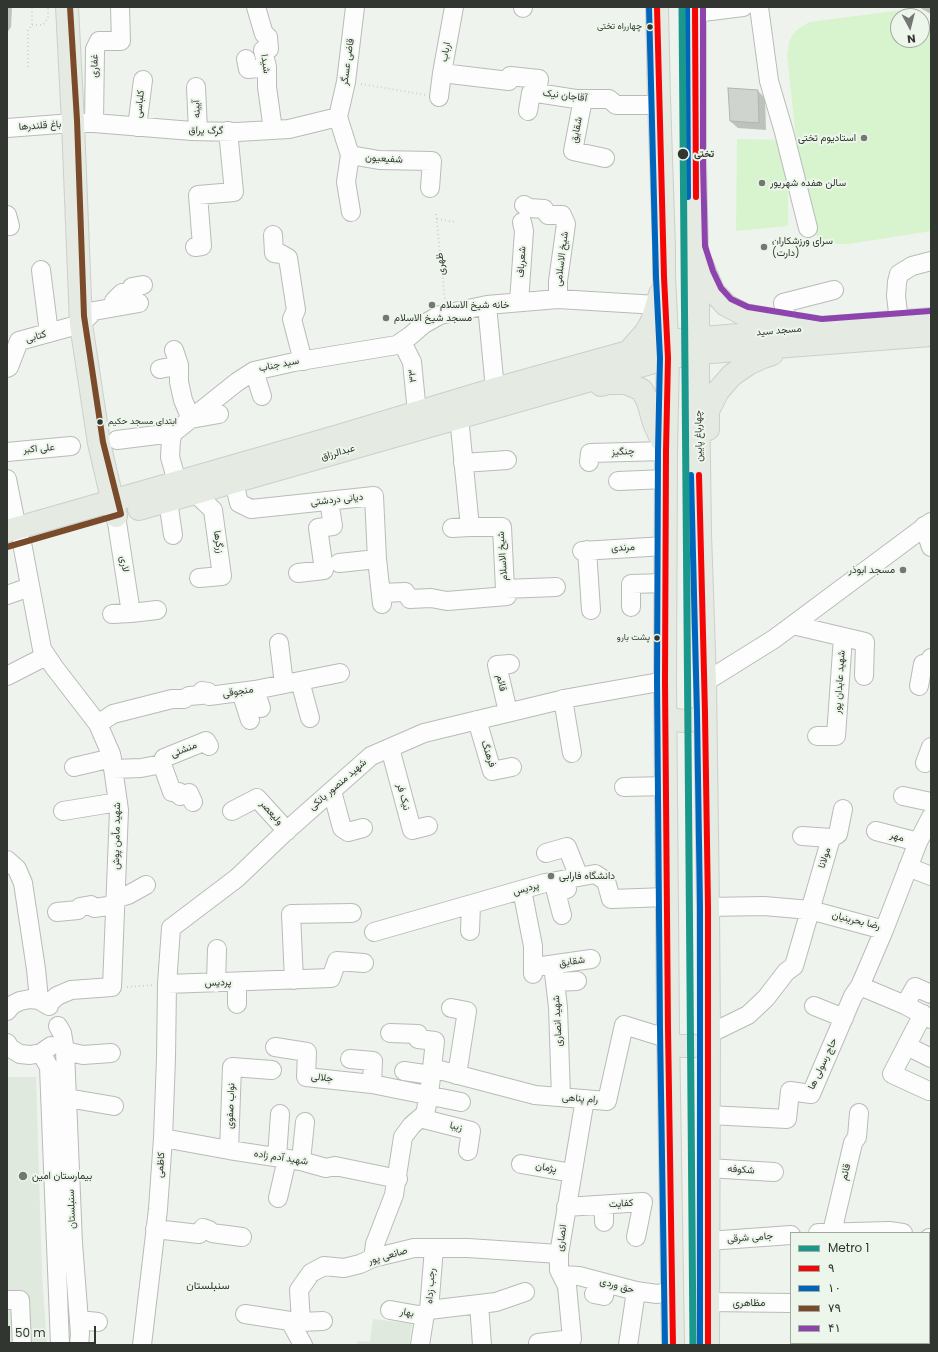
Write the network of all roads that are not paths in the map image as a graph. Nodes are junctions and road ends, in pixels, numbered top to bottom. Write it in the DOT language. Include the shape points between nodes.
graph roads {
  1 [pos="67,7"];
  2 [pos="70,7"];
  3 [pos="120,7"];
  4 [pos="256,7"];
  5 [pos="355,7"];
  6 [pos="454,7"];
  7 [pos="657,7"];
  8 [pos="743,7"];
  9 [pos="759,7"];
  10 [pos="695,10"];
  11 [pos="246,59"];
  12 [pos="267,67"];
  13 [pos="442,73"];
  14 [pos="142,80"];
  15 [pos="196,87"];
  16 [pos="537,90"];
  17 [pos="439,97"];
  18 [pos="583,99"];
  19 [pos="659,106"];
  20 [pos="528,110"];
  21 [pos="338,117"];
  22 [pos="83,123"];
  23 [pos="137,127"];
  24 [pos="7,128"];
  25 [pos="273,130"];
  26 [pos="198,131"];
  27 [pos="228,132"];
  28 [pos="350,155"];
  29 [pos="605,158"];
  30 [pos="430,188"];
  31 [pos="663,206"];
  32 [pos="696,206"];
  33 [pos="351,212"];
  34 [pos="523,214"];
  35 [pos="7,215"];
  36 [pos="7,226"];
  37 [pos="808,228"];
  38 [pos="268,241"];
  39 [pos="195,246"];
  40 [pos="697,247"];
  41 [pos="931,261"];
  42 [pos="41,270"];
  43 [pos="664,277"];
  44 [pos="143,285"];
  45 [pos="834,290"];
  46 [pos="558,299"];
  47 [pos="520,302"];
  48 [pos="140,303"];
  49 [pos="487,305"];
  50 [pos="657,305"];
  51 [pos="109,308"];
  52 [pos="899,321"];
  53 [pos="787,322"];
  54 [pos="81,324"];
  55 [pos="49,333"];
  56 [pos="931,334"];
  57 [pos="818,336"];
  58 [pos="402,342"];
  59 [pos="698,345"];
  60 [pos="668,349"];
  61 [pos="629,351"];
  62 [pos="303,361"];
  63 [pos="7,368"];
  64 [pos="160,369"];
  65 [pos="254,370"];
  66 [pos="495,389"];
  67 [pos="262,396"];
  68 [pos="479,411"];
  69 [pos="417,412"];
  70 [pos="219,414"];
  71 [pos="459,417"];
  72 [pos="191,419"];
  73 [pos="173,433"];
  74 [pos="117,440"];
  75 [pos="71,446"];
  76 [pos="666,451"];
  77 [pos="7,452"];
  78 [pos="507,460"];
  79 [pos="589,462"];
  80 [pos="463,463"];
  81 [pos="7,479"];
  82 [pos="666,479"];
  83 [pos="618,481"];
  84 [pos="234,482"];
  85 [pos="172,492"];
  86 [pos="195,493"];
  87 [pos="329,501"];
  88 [pos="117,508"];
  89 [pos="928,524"];
  90 [pos="700,534"];
  91 [pos="173,536"];
  92 [pos="13,537"];
  93 [pos="665,546"];
  94 [pos="931,547"];
  95 [pos="377,559"];
  96 [pos="339,563"];
  97 [pos="298,573"];
  98 [pos="199,578"];
  99 [pos="665,583"];
  100 [pos="30,587"];
  101 [pos="556,587"];
  102 [pos="505,589"];
  103 [pos="7,595"];
  104 [pos="382,599"];
  105 [pos="631,607"];
  106 [pos="157,610"];
  107 [pos="591,610"];
  108 [pos="131,613"];
  109 [pos="112,614"];
  110 [pos="793,625"];
  111 [pos="844,637"];
  112 [pos="279,643"];
  113 [pos="46,656"];
  114 [pos="931,658"];
  115 [pos="510,664"];
  116 [pos="331,670"];
  117 [pos="7,676"];
  118 [pos="864,676"];
  119 [pos="665,681"];
  120 [pos="705,682"];
  121 [pos="919,686"];
  122 [pos="266,696"];
  123 [pos="563,699"];
  124 [pos="508,712"];
  125 [pos="705,713"];
  126 [pos="666,715"];
  127 [pos="310,718"];
  128 [pos="477,720"];
  129 [pos="98,724"];
  130 [pos="817,736"];
  131 [pos="209,746"];
  132 [pos="390,748"];
  133 [pos="572,753"];
  134 [pos="112,764"];
  135 [pos="162,764"];
  136 [pos="512,766"];
  137 [pos="74,768"];
  138 [pos="667,786"];
  139 [pos="624,787"];
  140 [pos="332,791"];
  141 [pos="903,796"];
  142 [pos="118,802"];
  143 [pos="193,802"];
  144 [pos="931,802"];
  145 [pos="843,809"];
  146 [pos="63,811"];
  147 [pos="232,811"];
  148 [pos="931,817"];
  149 [pos="428,826"];
  150 [pos="363,828"];
  151 [pos="287,831"];
  152 [pos="876,831"];
  153 [pos="802,836"];
  154 [pos="831,838"];
  155 [pos="918,842"];
  156 [pos="546,853"];
  157 [pos="7,860"];
  158 [pos="908,867"];
  159 [pos="931,876"];
  160 [pos="572,879"];
  161 [pos="146,885"];
  162 [pos="522,890"];
  163 [pos="667,897"];
  164 [pos="115,902"];
  165 [pos="471,904"];
  166 [pos="708,907"];
  167 [pos="810,910"];
  168 [pos="57,912"];
  169 [pos="352,913"];
  170 [pos="562,914"];
  171 [pos="884,930"];
  172 [pos="374,932"];
  173 [pos="470,932"];
  174 [pos="217,949"];
  175 [pos="591,959"];
  176 [pos="364,963"];
  177 [pos="554,973"];
  178 [pos="294,980"];
  179 [pos="577,981"];
  180 [pos="237,982"];
  181 [pos="216,983"];
  182 [pos="167,984"];
  183 [pos="860,986"];
  184 [pos="931,994"];
  185 [pos="43,1003"];
  186 [pos="237,1004"];
  187 [pos="906,1005"];
  188 [pos="9,1006"];
  189 [pos="814,1006"];
  190 [pos="450,1008"];
  191 [pos="927,1017"];
  192 [pos="844,1018"];
  193 [pos="58,1026"];
  194 [pos="390,1033"];
  195 [pos="449,1040"];
  196 [pos="709,1040"];
  197 [pos="7,1043"];
  198 [pos="669,1043"];
  199 [pos="907,1046"];
  200 [pos="275,1047"];
  201 [pos="65,1051"];
  202 [pos="41,1053"];
  203 [pos="111,1053"];
  204 [pos="931,1058"];
  205 [pos="350,1059"];
  206 [pos="272,1070"];
  207 [pos="404,1071"];
  208 [pos="432,1072"];
  209 [pos="457,1075"];
  210 [pos="372,1084"];
  211 [pos="929,1091"];
  212 [pos="429,1095"];
  213 [pos="561,1097"];
  214 [pos="67,1098"];
  215 [pos="585,1099"];
  216 [pos="114,1106"];
  217 [pos="858,1113"];
  218 [pos="280,1114"];
  219 [pos="709,1115"];
  220 [pos="420,1118"];
  221 [pos="305,1122"];
  222 [pos="460,1128"];
  223 [pos="163,1138"];
  224 [pos="229,1150"];
  225 [pos="468,1151"];
  226 [pos="288,1159"];
  227 [pos="520,1164"];
  228 [pos="708,1168"];
  229 [pos="774,1172"];
  230 [pos="572,1173"];
  231 [pos="398,1180"];
  232 [pos="278,1198"];
  233 [pos="566,1207"];
  234 [pos="155,1229"];
  235 [pos="825,1232"];
  236 [pos="896,1232"];
  237 [pos="790,1235"];
  238 [pos="242,1237"];
  239 [pos="636,1237"];
  240 [pos="708,1241"];
  241 [pos="434,1248"];
  242 [pos="559,1254"];
  243 [pos="374,1258"];
  244 [pos="562,1275"];
  245 [pos="636,1291"];
  246 [pos="673,1291"];
  247 [pos="525,1292"];
  248 [pos="7,1300"];
  249 [pos="708,1302"];
  250 [pos="790,1303"];
  251 [pos="479,1304"];
  252 [pos="390,1310"];
  253 [pos="427,1313"];
  254 [pos="245,1314"];
  255 [pos="79,1320"];
  256 [pos="323,1321"];
  257 [pos="98,1322"];
  258 [pos="296,1322"];
  259 [pos="673,1336"];
  260 [pos="708,1336"];
  261 [pos="931,1340"];
  262 [pos="22,1345"];
  263 [pos="60,1345"];
  264 [pos="79,1345"];
  265 [pos="142,1345"];
  266 [pos="303,1345"];
  267 [pos="420,1345"];
  268 [pos="482,1345"];
  269 [pos="538,1345"];
  270 [pos="628,1345"];
  271 [pos="930,1345"];
  1 -- 22 [label="main road"];
  2 -- 88 [label="street, لاری" via="84,316 103,442"];
  3 -- 22 [label="street, غفاری" via="121,41 99,41 95,50"];
  4 -- 12 [label="street, شیدا" via="264,34 268,37 269,49 263,50"];
  5 -- 21 [label="street, قاضی عسگر" via="346,82"];
  6 -- 13 [label="street, ارباب"];
  7 -- 19 [label="main road"];
  8 -- 10 [label="street"];
  9 -- 37 [label="street" via="769,81"];
  10 -- 32 [label="main road, چهارباغ پایین"];
  11 -- 12 [label="street" via="248,69"];
  12 -- 25 [label="street, شیدا"];
  13 -- 16 [label="street, آقاجان نیک" via="509,81 510,76 539,79"];
  13 -- 17 [label="street, ارباب"];
  14 -- 23 [label="street, کلباسی"];
  15 -- 26 [label="street, آیینه"];
  16 -- 18 [label="street, آقاجان نیک" via="537,93"];
  16 -- 20 [label="street" via="531,93"];
  18 -- 19 [label="street, آقاجان نیک" via="609,99 616,105"];
  18 -- 29 [label="street, شقایق" via="573,152"];
  19 -- 31 [label="main road"];
  21 -- 25 [label="street, گرگ یراق" via="289,129"];
  21 -- 28 [label="street"];
  22 -- 23 [label="street, گرگ یراق"];
  22 -- 24 [label="street, باغ قلندرها"];
  22 -- 54 [label="main road"];
  23 -- 26 [label="street, گرگ یراق"];
  25 -- 27 [label="street, گرگ یراق"];
  26 -- 27 [label="street, گرگ یراق"];
  27 -- 39 [label="street" via="234,192 198,194 202,246"];
  28 -- 30 [label="street, شفیعیون" via="379,160 432,161"];
  28 -- 33 [label="street" via="346,182"];
  31 -- 32 [label="main road" via="674,216 683,216"];
  31 -- 43 [label="main road"];
  32 -- 40 [label="main road, چهارباغ پایین"];
  34 -- 46 [label="street, شیخ الاسلامی" via="530,208 544,209 548,215 562,215 566,224"];
  34 -- 47 [label="street, شعرباف"];
  35 -- 36 [label="street" via="10,226"];
  38 -- 62 [label="street" via="274,253 288,258 296,310 292,319"];
  40 -- 53 [label="main road" via="714,292 726,304 745,314"];
  40 -- 59 [label="main road, چهارباغ پایین"];
  41 -- 52 [label="street" via="912,266 899,274 896,296"];
  42 -- 55 [label="street"];
  43 -- 50 [label="main road"];
  43 -- 60 [label="main road"];
  44 -- 51 [label="street" via="132,287 134,292 122,293"];
  45 -- 53 [label="street" via="783,303"];
  46 -- 47 [label="street"];
  46 -- 50 [label="street"];
  47 -- 49 [label="street"];
  48 -- 51 [label="street"];
  49 -- 58 [label="street, سید جناب" via="440,315"];
  49 -- 66 [label="street"];
  50 -- 61 [label="main road" via="646,332"];
  51 -- 54 [label="street" via="94,311"];
  52 -- 56 [label="main road, مسجد سید"];
  52 -- 57 [label="main road, مسجد سید"];
  53 -- 57 [label="main road"];
  54 -- 55 [label="street, کتابی"];
  54 -- 88 [label="main road" via="99,443"];
  55 -- 63 [label="street, کتابی" via="19,341"];
  56 -- 57 [label="main road, مسجد سید"];
  57 -- 59 [label="main road, مسجد سید"];
  57 -- 90 [label="main road" via="748,364 732,375 718,391 708,411 708,504"];
  58 -- 62 [label="street, سید جناب" via="398,345"];
  58 -- 69 [label="street, ۳۳" via="412,362"];
  59 -- 60 [label="main road, مسجد سید"];
  59 -- 90 [label="main road, چهارباغ پایین"];
  60 -- 61 [label="main road, عبدالرزاق"];
  60 -- 68 [label="main road, عبدالرزاق"];
  60 -- 76 [label="main road"];
  61 -- 66 [label="main road, عبدالرزاق"];
  62 -- 65 [label="street, سید جناب"];
  64 -- 72 [label="street" via="177,358 183,400"];
  65 -- 67 [label="street"];
  65 -- 72 [label="street, سید جناب"];
  66 -- 69 [label="main road, عبدالرزاق"];
  68 -- 71 [label="main road, عبدالرزاق"];
  68 -- 76 [label="main road" via="521,406 608,383 626,383 642,390"];
  69 -- 85 [label="main road, عبدالرزاق"];
  70 -- 72 [label="street"];
  71 -- 80 [label="street, شیخ الاسلام"];
  71 -- 84 [label="main road, عبدالرزاق"];
  72 -- 73 [label="street, سید جناب"];
  73 -- 74 [label="street"];
  73 -- 85 [label="street" via="170,457"];
  75 -- 77 [label="street, علی اکبر"];
  76 -- 79 [label="street, چنگیز" via="590,453"];
  76 -- 82 [label="main road"];
  78 -- 80 [label="street"];
  80 -- 102 [label="street, شیخ الاسلام" via="461,528 502,527"];
  81 -- 92 [label="street, شهید مأمن پوش"];
  82 -- 83 [label="street"];
  82 -- 93 [label="main road"];
  84 -- 86 [label="main road, عبدالرزاق"];
  84 -- 87 [label="street, دیانی دردشتی" via="239,503 251,509 304,500"];
  85 -- 86 [label="main road, عبدالرزاق"];
  85 -- 88 [label="main road, عبدالرزاق"];
  85 -- 91 [label="street"];
  86 -- 98 [label="street, زرگرها" via="213,510 222,576"];
  87 -- 95 [label="street, دیانی دردشتی" via="374,496"];
  87 -- 97 [label="street" via="333,526 318,528 324,570"];
  88 -- 92 [label="main road, عبدالرزاق"];
  88 -- 108 [label="street, لاری"];
  89 -- 94 [label="street"];
  89 -- 110 [label="street"];
  90 -- 120 [label="main road, چهارباغ پایین"];
  92 -- 100 [label="street, شهید مأمن پوش"];
  93 -- 99 [label="main road"];
  93 -- 107 [label="street, مرندی" via="584,551"];
  95 -- 96 [label="street"];
  95 -- 104 [label="street, دیانی دردشتی"];
  99 -- 105 [label="street" via="631,584"];
  99 -- 119 [label="main road"];
  100 -- 103 [label="street"];
  100 -- 113 [label="street, شهید مأمن پوش" via="42,649"];
  101 -- 102 [label="street"];
  102 -- 104 [label="street, شیخ الاسلام" via="507,596 447,601 431,598 410,599 405,592"];
  106 -- 108 [label="street"];
  108 -- 109 [label="street"];
  110 -- 111 [label="street, شهید عابدان پور"];
  110 -- 120 [label="street"];
  111 -- 118 [label="street" via="865,642"];
  111 -- 130 [label="street, شهید عابدان پور" via="836,736"];
  112 -- 122 [label="street"];
  113 -- 117 [label="street"];
  113 -- 129 [label="street, شهید مأمن پوش"];
  114 -- 121 [label="street" via="929,664 923,664"];
  115 -- 124 [label="street, قائم" via="497,665"];
  116 -- 122 [label="street, منجوقی"];
  119 -- 123 [label="street, شهید منصور بانکی"];
  119 -- 126 [label="main road"];
  120 -- 125 [label="main road, چهارباغ پایین"];
  122 -- 127 [label="street"];
  122 -- 129 [label="street, منجوقی" via="209,696 208,692 202,692 201,696 172,699 113,714"];
  123 -- 124 [label="street, شهید منصور بانکی"];
  123 -- 133 [label="street"];
  124 -- 128 [label="street, شهید منصور بانکی"];
  125 -- 126 [label="main road" via="695,720 684,721"];
  125 -- 166 [label="main road, چهارباغ پایین"];
  126 -- 138 [label="main road"];
  128 -- 132 [label="street, شهید منصور بانکی" via="424,733"];
  128 -- 136 [label="street, فرهنگ" via="492,771"];
  129 -- 134 [label="street, شهید مأمن پوش" via="111,754"];
  131 -- 135 [label="street, منشئی" via="206,741 164,758"];
  132 -- 140 [label="street, شهید منصور بانکی" via="371,756"];
  132 -- 149 [label="street, نیک فر" via="412,830"];
  134 -- 135 [label="street, منشئی" via="141,768"];
  134 -- 137 [label="street, منشئی"];
  134 -- 142 [label="street, شهید مأمن پوش"];
  135 -- 143 [label="street" via="172,792 179,792 180,796 189,793"];
  138 -- 139 [label="street"];
  138 -- 163 [label="main road"];
  140 -- 150 [label="street" via="342,828 348,832"];
  140 -- 151 [label="street, شهید منصور بانکی"];
  141 -- 144 [label="street"];
  142 -- 146 [label="street"];
  142 -- 164 [label="street, شهید مأمن پوش"];
  145 -- 154 [label="street, مولانا" via="838,834"];
  147 -- 151 [label="street, ولیعصر" via="257,798"];
  148 -- 155 [label="street, رضا بحرینیان"];
  151 -- 182 [label="street, شهید منصور بانکی" via="237,878 170,928"];
  152 -- 155 [label="street, مهر"];
  153 -- 154 [label="street"];
  154 -- 167 [label="street, مولانا"];
  155 -- 158 [label="street, رضا بحرینیان"];
  156 -- 160 [label="street" via="567,847"];
  157 -- 185 [label="street" via="17,869 23,883 36,969 36,985"];
  158 -- 159 [label="street"];
  158 -- 171 [label="street, رضا بحرینیان"];
  160 -- 162 [label="street, پردیس"];
  160 -- 163 [label="street, پردیس" via="595,874 606,881 611,899"];
  160 -- 170 [label="street" via="567,889 556,892"];
  161 -- 164 [label="street"];
  162 -- 165 [label="street, پردیس"];
  162 -- 177 [label="street" via="533,946 529,970"];
  163 -- 198 [label="main road"];
  164 -- 168 [label="street" via="94,908 91,905 80,907 78,910"];
  164 -- 185 [label="street, شهید مأمن پوش" via="112,987 71,990"];
  165 -- 172 [label="street, پردیس"];
  165 -- 173 [label="street"];
  166 -- 167 [label="street, رضا بحرینیان" via="764,906"];
  166 -- 196 [label="main road, چهارباغ پایین"];
  167 -- 171 [label="street, رضا بحرینیان"];
  167 -- 196 [label="street" via="794,966 748,1015"];
  169 -- 178 [label="street" via="291,914"];
  171 -- 183 [label="street, حاج رسولی ها"];
  174 -- 181 [label="street"];
  175 -- 177 [label="street, شقایق"];
  176 -- 178 [label="street, پردیس" via="337,961 331,978"];
  177 -- 179 [label="street"];
  177 -- 213 [label="street, شهید انصاری" via="558,1007 554,1067"];
  178 -- 180 [label="street, پردیس"];
  180 -- 181 [label="street, پردیس"];
  180 -- 186 [label="street"];
  181 -- 182 [label="street, پردیس"];
  182 -- 223 [label="street, کاظمی" via="172,1069"];
  183 -- 187 [label="street"];
  183 -- 192 [label="street, حاج رسولی ها"];
  184 -- 187 [label="street" via="915,987"];
  185 -- 188 [label="street" via="30,999"];
  185 -- 193 [label="street, سنبلستان" via="53,1011"];
  187 -- 191 [label="street"];
  189 -- 192 [label="street"];
  190 -- 195 [label="street" via="468,1011"];
  191 -- 199 [label="street"];
  192 -- 219 [label="street, حاج رسولی ها" via="811,1094 790,1091 787,1119"];
  193 -- 201 [label="street, سنبلستان"];
  193 -- 202 [label="street" via="54,1042"];
  194 -- 195 [label="street" via="418,1034 418,1039"];
  195 -- 208 [label="street"];
  195 -- 209 [label="street"];
  196 -- 198 [label="main road"];
  196 -- 219 [label="main road, چهارباغ پایین"];
  197 -- 202 [label="street" via="20,1054"];
  198 -- 215 [label="street, رام پناهی" via="624,1025 607,1100"];
  198 -- 246 [label="main road"];
  199 -- 204 [label="street"];
  199 -- 211 [label="street" via="892,1074"];
  200 -- 210 [label="street, جلالی" via="307,1052 306,1076"];
  201 -- 203 [label="street" via="84,1055"];
  201 -- 214 [label="street, سنبلستان"];
  202 -- 263 [label="street, سنبلستان" via="49,1067 51,1092"];
  205 -- 210 [label="street" via="373,1061"];
  206 -- 224 [label="street, نواب صفوی" via="238,1060 232,1067"];
  207 -- 208 [label="street, رام پناهی"];
  208 -- 209 [label="street, رام پناهی"];
  208 -- 212 [label="street"];
  209 -- 213 [label="street, رام پناهی" via="535,1095"];
  210 -- 212 [label="street, جلالی"];
  212 -- 220 [label="street" via="425,1114"];
  212 -- 222 [label="street, جلالی" via="462,1105"];
  213 -- 215 [label="street, رام پناهی"];
  214 -- 216 [label="street"];
  214 -- 255 [label="street, سنبلستان"];
  215 -- 230 [label="street, انصاری"];
  217 -- 235 [label="street, قائم" via="857,1137"];
  218 -- 226 [label="street"];
  219 -- 228 [label="main road, چهارباغ پایین"];
  220 -- 222 [label="street, زیبا"];
  220 -- 231 [label="street" via="403,1137"];
  221 -- 226 [label="street"];
  222 -- 225 [label="street, زیبا" via="471,1131"];
  223 -- 224 [label="street, شهید آدم زاده"];
  223 -- 234 [label="street, کاظمی"];
  224 -- 226 [label="street, شهید آدم زاده"];
  226 -- 231 [label="street, شهید آدم زاده" via="325,1175 335,1166"];
  226 -- 232 [label="street"];
  227 -- 230 [label="street, پژمان"];
  228 -- 229 [label="street, شکوفه"];
  228 -- 240 [label="main road, چهارباغ پایین"];
  230 -- 233 [label="street, انصاری"];
  231 -- 243 [label="street" via="375,1244"];
  233 -- 239 [label="street, کفایت" via="602,1214 643,1202"];
  233 -- 242 [label="street, انصاری"];
  234 -- 238 [label="street" via="199,1234 203,1228 212,1233"];
  234 -- 265 [label="street, کاظمی"];
  235 -- 236 [label="street"];
  237 -- 240 [label="street, جامی شرقی"];
  240 -- 249 [label="main road, چهارباغ پایین"];
  241 -- 242 [label="street, صانعی پور" via="468,1248 498,1242"];
  241 -- 243 [label="street, صانعی پور" via="414,1248"];
  241 -- 253 [label="street, رجب زداه"];
  242 -- 244 [label="street, انصاری" via="559,1270"];
  243 -- 258 [label="street, صانعی پور" via="344,1268 324,1266 311,1273 298,1290"];
  244 -- 245 [label="street, حق وردی" via="579,1276 600,1289"];
  244 -- 269 [label="street, انصاری" via="567,1286 572,1339"];
  245 -- 246 [label="street, حق وردی" via="657,1294"];
  245 -- 270 [label="street"];
  246 -- 259 [label="main road"];
  247 -- 251 [label="street, بهار" via="496,1302"];
  248 -- 262 [label="street" via="20,1300"];
  249 -- 250 [label="street, مظاهری"];
  249 -- 260 [label="main road, چهارباغ پایین"];
  251 -- 253 [label="street, بهار"];
  251 -- 268 [label="street"];
  252 -- 253 [label="street, بهار"];
  253 -- 267 [label="street, رجب زداه"];
  254 -- 258 [label="street"];
  255 -- 257 [label="street"];
  255 -- 264 [label="street, سنبلستان"];
  256 -- 258 [label="street"];
  258 -- 266 [label="street, صانعی پور"];
  259 -- 260 [label="main road"];
  261 -- 271 [label="street"];
}
